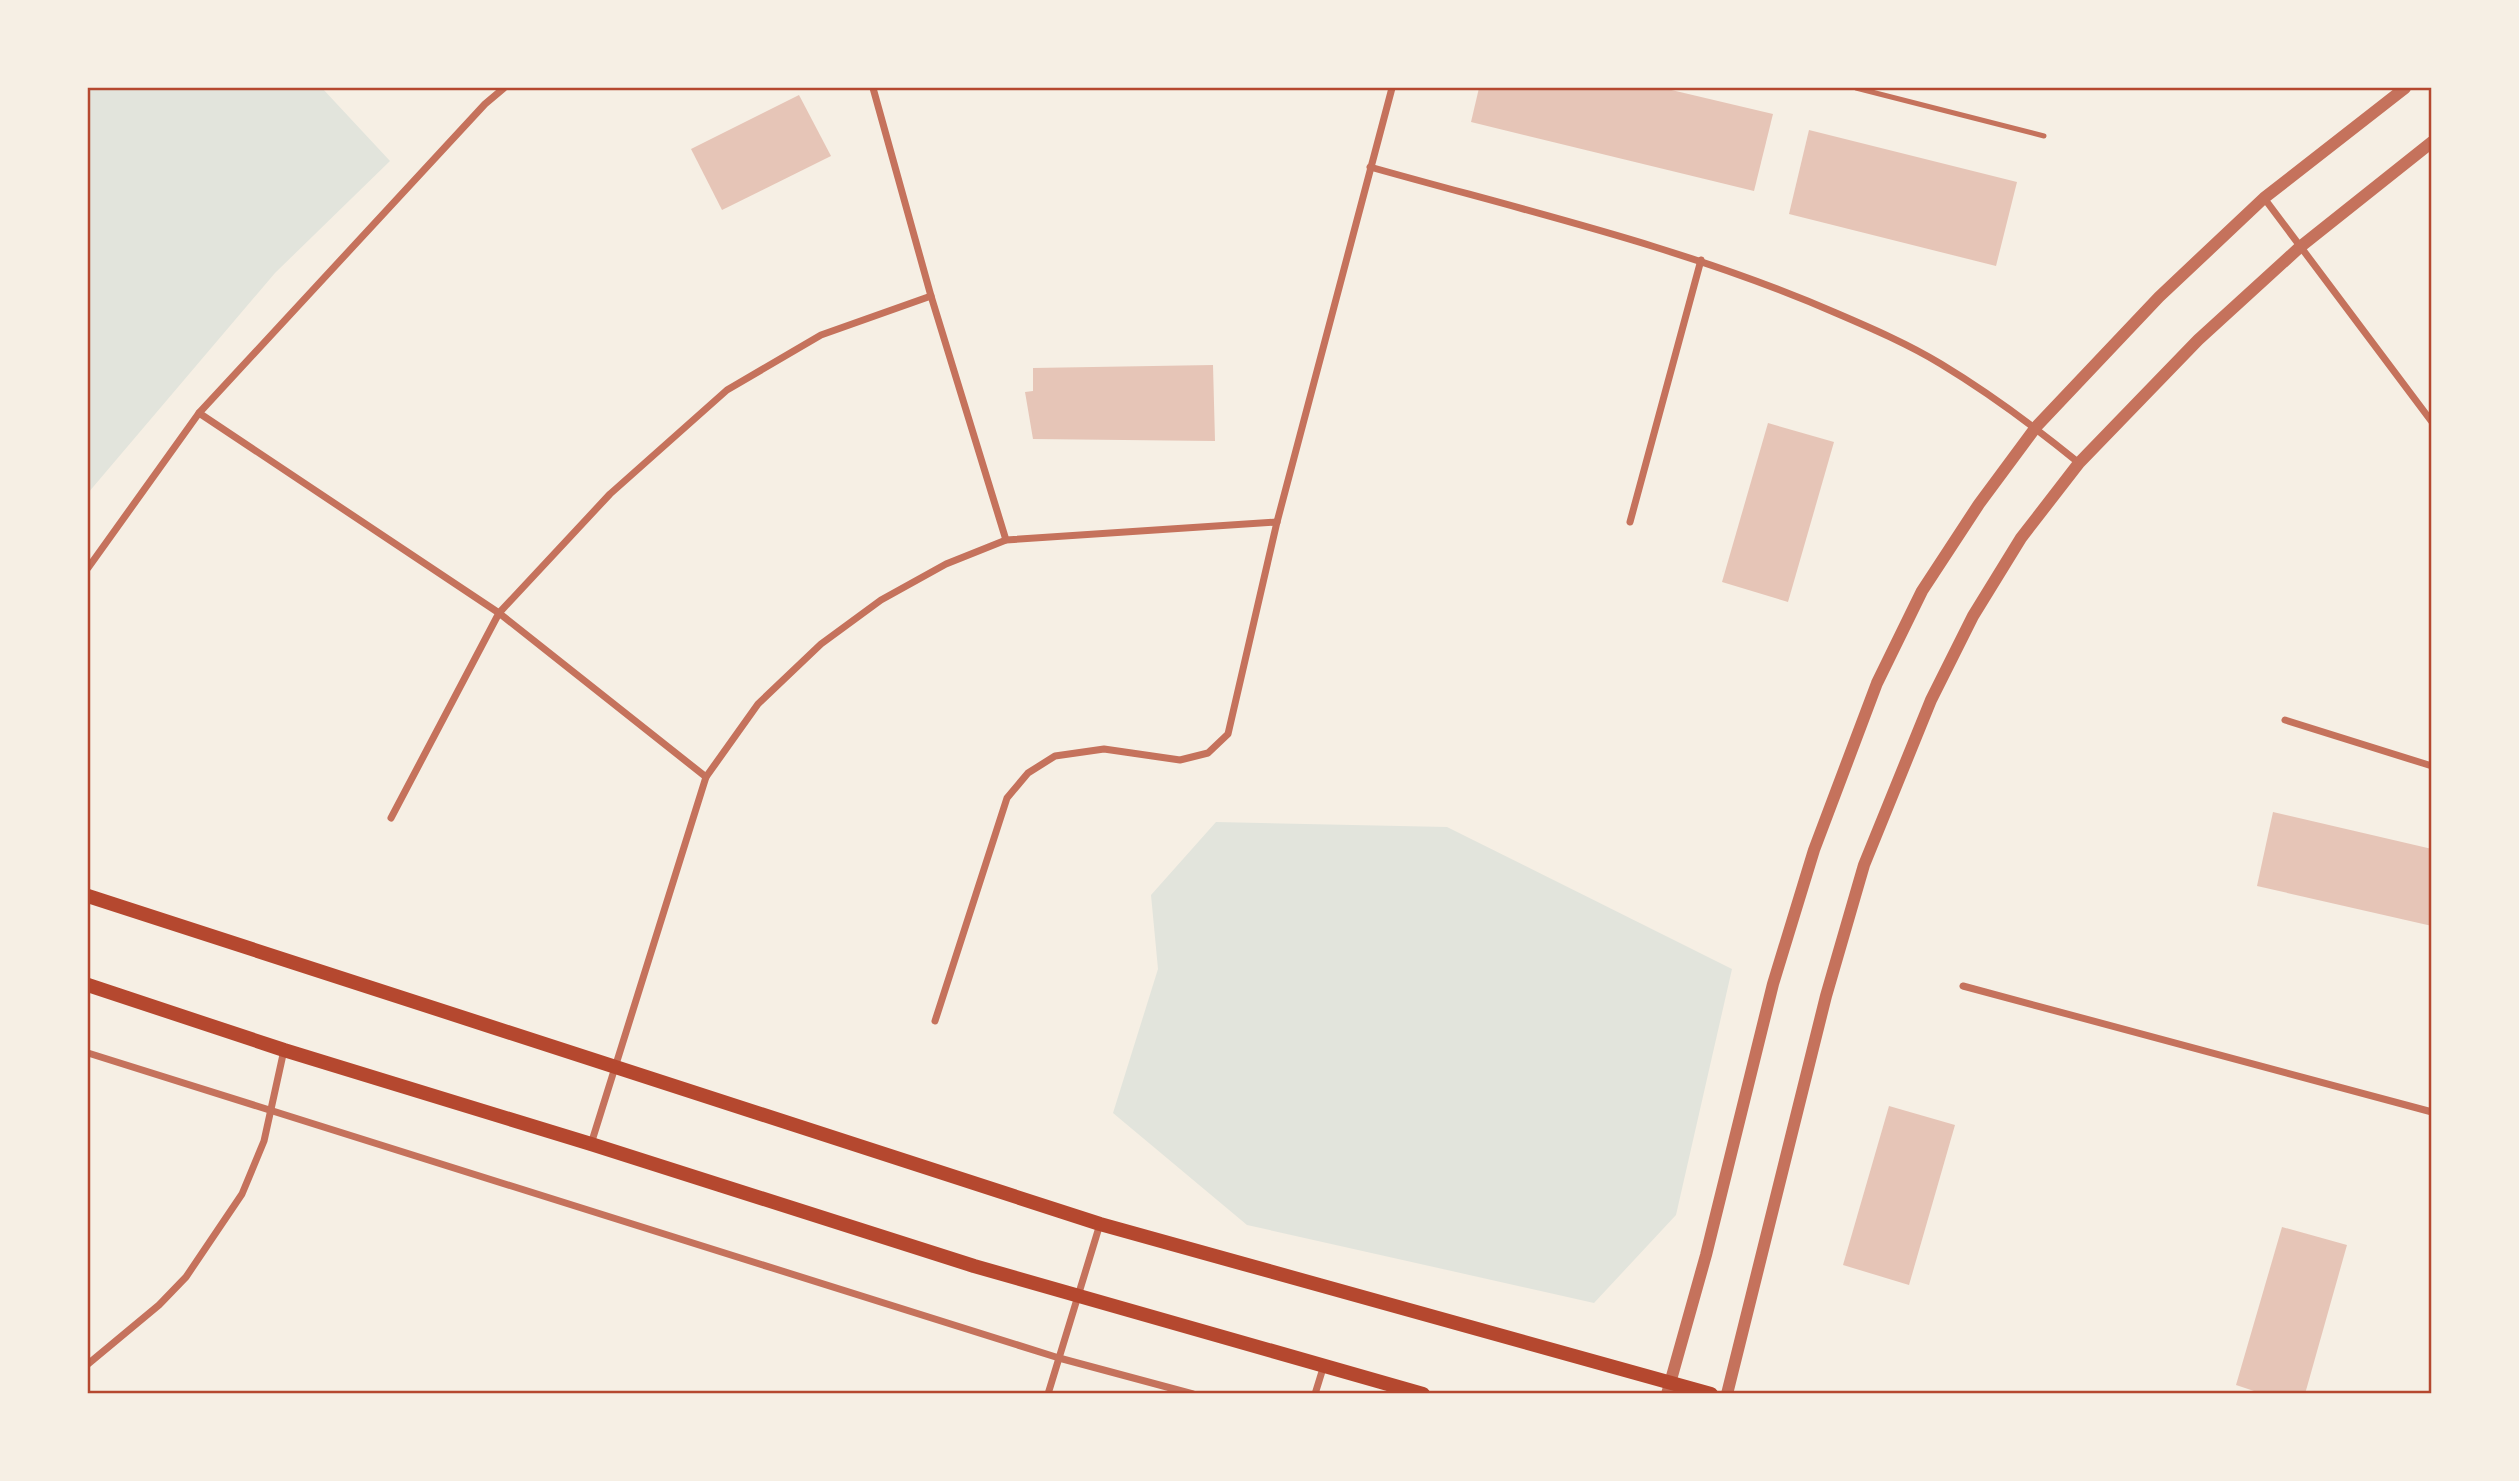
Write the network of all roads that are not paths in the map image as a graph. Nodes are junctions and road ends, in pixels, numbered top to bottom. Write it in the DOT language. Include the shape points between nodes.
graph roads {
  1 [pos="504,88"];
  2 [pos="873,88"];
  3 [pos="1392,88"];
  4 [pos="1856,88"];
  5 [pos="2405,88"];
  6 [pos="2044,136"];
  7 [pos="2431,142"];
  8 [pos="1370,167"];
  9 [pos="2263,198"];
  10 [pos="2300,247"];
  11 [pos="1701,260"];
  12 [pos="931,296"];
  13 [pos="199,413"];
  14 [pos="2431,422"];
  15 [pos="2036,427"];
  16 [pos="2079,463"];
  17 [pos="1277,522"];
  18 [pos="1630,522"];
  19 [pos="1006,540"];
  20 [pos="88,568"];
  21 [pos="499,614"];
  22 [pos="2286,720"];
  23 [pos="2431,766"];
  24 [pos="706,777"];
  25 [pos="391,818"];
  26 [pos="88,896"];
  27 [pos="88,985"];
  28 [pos="1964,986"];
  29 [pos="935,1021"];
  30 [pos="284,1049"];
  31 [pos="88,1053"];
  32 [pos="614,1066"];
  33 [pos="270,1112"];
  34 [pos="2431,1112"];
  35 [pos="591,1144"];
  36 [pos="1100,1224"];
  37 [pos="1078,1297"];
  38 [pos="1059,1358"];
  39 [pos="88,1364"];
  40 [pos="1324,1365"];
  41 [pos="1669,1388"];
  42 [pos="1048,1394"];
  43 [pos="1193,1394"];
  44 [pos="1315,1394"];
  45 [pos="1423,1394"];
  46 [pos="1711,1394"];
  47 [pos="1727,1394"];
  1 -- 13 [label="street"];
  2 -- 12 [label="street"];
  3 -- 8 [label="street"];
  4 -- 6 [label="lane"];
  5 -- 9 [label="street"];
  7 -- 10 [label="street"];
  8 -- 11 [label="street"];
  8 -- 17 [label="street"];
  9 -- 10 [label="street"];
  9 -- 15 [label="street" via="2159,297"];
  10 -- 14 [label="street"];
  10 -- 16 [label="street" via="2198,340"];
  11 -- 15 [label="street" via="1876,330 1940,363"];
  11 -- 18 [label="street"];
  12 -- 19 [label="street"];
  12 -- 21 [label="street" via="821,335 727,390 610,494"];
  13 -- 20 [label="street"];
  13 -- 21 [label="street"];
  15 -- 16 [label="street"];
  15 -- 41 [label="street" via="1922,591 1877,682 1814,850 1773,984"];
  16 -- 47 [label="street" via="2021,538 1973,616 1931,700 1864,865 1826,996"];
  17 -- 19 [label="street"];
  17 -- 29 [label="street" via="1228,734 1208,753 1180,760 1104,749 1055,756 1028,773 1007,798"];
  19 -- 24 [label="street" via="946,564 881,600 821,643 758,704"];
  21 -- 24 [label="street"];
  21 -- 25 [label="street"];
  22 -- 23 [label="street"];
  24 -- 32 [label="street"];
  26 -- 32 [label="main road"];
  27 -- 30 [label="main road"];
  28 -- 34 [label="street"];
  30 -- 33 [label="street"];
  30 -- 35 [label="main road"];
  31 -- 33 [label="street"];
  32 -- 35 [label="street"];
  32 -- 36 [label="main road"];
  33 -- 38 [label="street"];
  33 -- 39 [label="street" via="264,1141 242,1194 186,1277"];
  35 -- 37 [label="main road"];
  36 -- 37 [label="street"];
  36 -- 41 [label="main road"];
  37 -- 38 [label="street"];
  37 -- 40 [label="main road"];
  38 -- 42 [label="street"];
  38 -- 43 [label="street"];
  40 -- 44 [label="street"];
  40 -- 45 [label="main road"];
  41 -- 46 [label="main road"];
}
